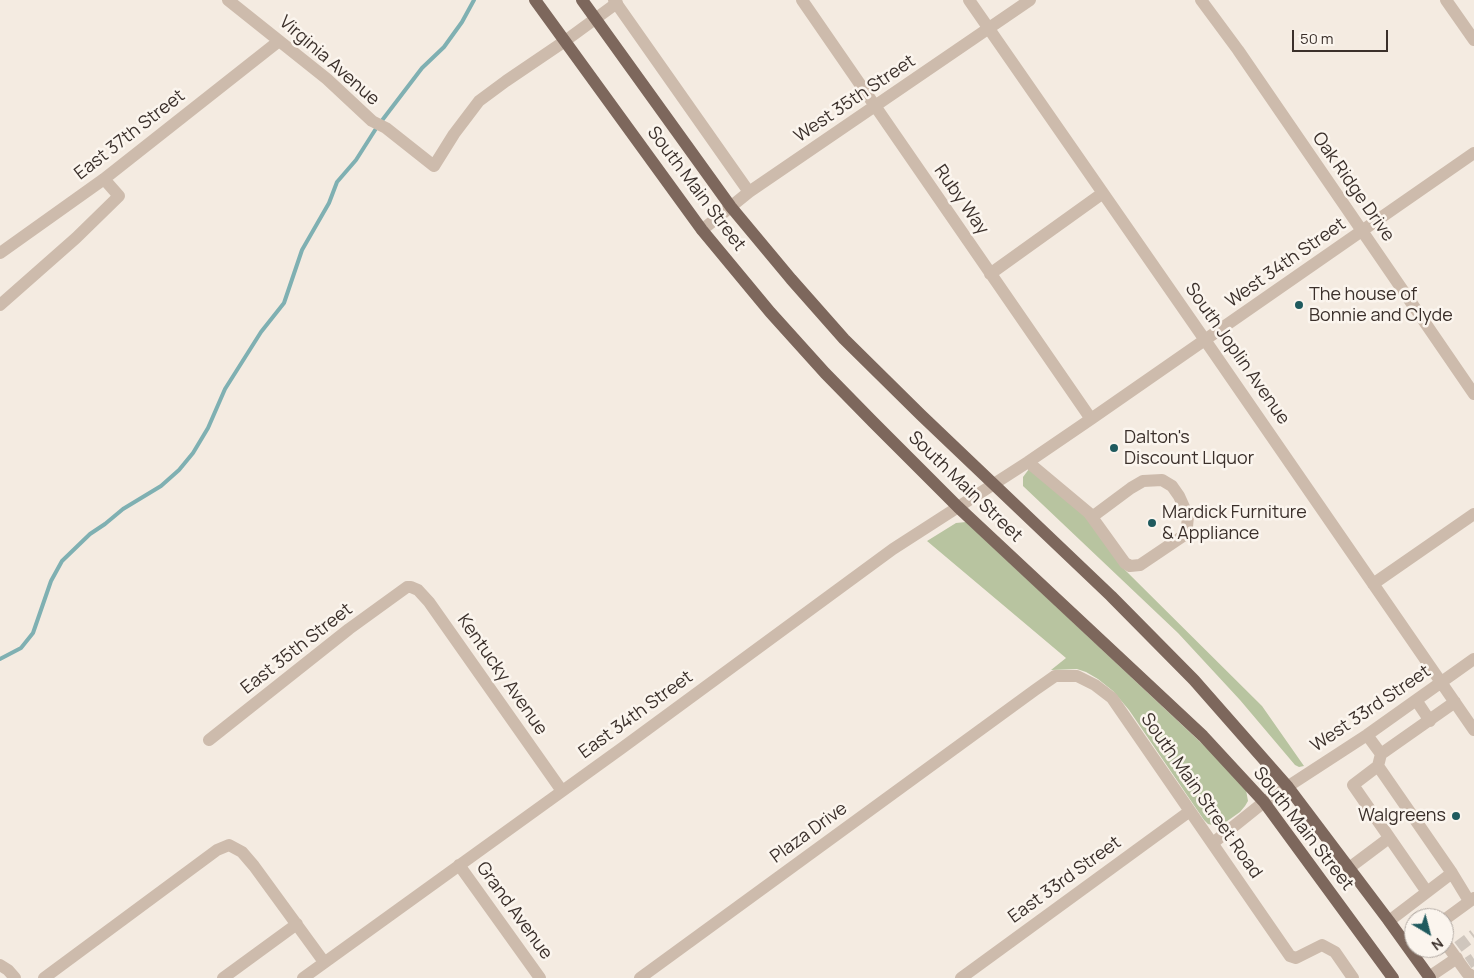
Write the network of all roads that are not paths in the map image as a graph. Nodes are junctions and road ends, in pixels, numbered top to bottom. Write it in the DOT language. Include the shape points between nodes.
graph roads {
  1 [pos="228,0"];
  2 [pos="535,0"];
  3 [pos="582,0"];
  4 [pos="802,0"];
  5 [pos="969,0"];
  6 [pos="1030,0"];
  7 [pos="1201,0"];
  8 [pos="1446,0"];
  9 [pos="616,2"];
  10 [pos="596,20"];
  11 [pos="988,29"];
  12 [pos="1474,40"];
  13 [pos="279,41"];
  14 [pos="565,42"];
  15 [pos="875,106"];
  16 [pos="1474,153"];
  17 [pos="104,179"];
  18 [pos="750,192"];
  19 [pos="1103,192"];
  20 [pos="731,207"];
  21 [pos="702,230"];
  22 [pos="1362,231"];
  23 [pos="0,253"];
  24 [pos="990,274"];
  25 [pos="0,305"];
  26 [pos="1206,340"];
  27 [pos="1474,394"];
  28 [pos="1090,420"];
  29 [pos="1028,462"];
  30 [pos="993,484"];
  31 [pos="958,507"];
  32 [pos="1474,514"];
  33 [pos="1092,517"];
  34 [pos="1373,584"];
  35 [pos="407,587"];
  36 [pos="1474,659"];
  37 [pos="1441,682"];
  38 [pos="1416,700"];
  39 [pos="1455,702"];
  40 [pos="998,717"];
  41 [pos="1430,721"];
  42 [pos="1474,730"];
  43 [pos="1367,735"];
  44 [pos="209,740"];
  45 [pos="1379,760"];
  46 [pos="1288,787"];
  47 [pos="562,791"];
  48 [pos="1264,802"];
  49 [pos="1190,811"];
  50 [pos="1389,838"];
  51 [pos="1213,843"];
  52 [pos="459,865"];
  53 [pos="1349,868"];
  54 [pos="1452,873"];
  55 [pos="1427,892"];
  56 [pos="1472,899"];
  57 [pos="1454,912"];
  58 [pos="1389,921"];
  59 [pos="297,924"];
  60 [pos="1454,951"];
  61 [pos="1460,957"];
  62 [pos="324,962"];
  63 [pos="0,965"];
  64 [pos="1430,977"];
  65 [pos="1474,977"];
  66 [pos="15,978"];
  67 [pos="44,978"];
  68 [pos="223,978"];
  69 [pos="303,978"];
  70 [pos="540,978"];
  71 [pos="640,978"];
  72 [pos="961,978"];
  73 [pos="1353,978"];
  74 [pos="1393,978"];
  1 -- 13 [label="street, Virginia Avenue"];
  2 -- 14 [label="main road, South Main Street"];
  3 -- 10 [label="main road, South Main Street"];
  4 -- 15 [label="street, Ruby Way"];
  5 -- 11 [label="street, South Joplin Avenue"];
  6 -- 11 [label="street, West 35th Street"];
  7 -- 22 [label="street, Oak Ridge Drive"];
  8 -- 12 [label="street"];
  9 -- 10 [label="street"];
  9 -- 18 [label="street"];
  10 -- 14 [label="street"];
  10 -- 20 [label="main road, South Main Street"];
  11 -- 15 [label="street, West 35th Street"];
  11 -- 19 [label="street, South Joplin Avenue"];
  13 -- 14 [label="street, Virginia Avenue" via="372,121 386,128 434,166 479,101"];
  13 -- 17 [label="street, East 37th Street"];
  14 -- 21 [label="main road, South Main Street"];
  15 -- 18 [label="street, West 35th Street"];
  15 -- 24 [label="street, Ruby Way"];
  16 -- 22 [label="street, West 34th Street"];
  17 -- 23 [label="street, East 37th Street"];
  17 -- 25 [label="street" via="119,196"];
  18 -- 20 [label="street, West 35th Street"];
  19 -- 24 [label="street"];
  19 -- 26 [label="street, South Joplin Avenue"];
  20 -- 21 [label="street, West 35th Street"];
  20 -- 30 [label="main road, South Main Street" via="844,339"];
  21 -- 31 [label="main road, South Main Street" via="825,374"];
  22 -- 26 [label="street, West 34th Street"];
  22 -- 27 [label="street, Oak Ridge Drive"];
  24 -- 28 [label="street, Ruby Way"];
  26 -- 28 [label="street, West 34th Street"];
  26 -- 34 [label="street, South Joplin Avenue"];
  28 -- 29 [label="street, West 34th Street"];
  29 -- 30 [label="street, West 34th Street"];
  29 -- 33 [label="street"];
  30 -- 31 [label="street, East 34th Street"];
  30 -- 46 [label="main road, South Main Street" via="1194,680"];
  31 -- 47 [label="street, East 34th Street" via="893,549"];
  31 -- 48 [label="main road, South Main Street" via="1203,736"];
  32 -- 34 [label="street"];
  33 -- 33 [label="street" via="1130,566 1140,565 1183,536 1188,516 1172,486 1162,480 1151,480 1130,488"];
  34 -- 37 [label="street, South Joplin Avenue"];
  35 -- 44 [label="street, East 35th Street"];
  35 -- 47 [label="street, Kentucky Avenue" via="418,590 429,602"];
  36 -- 37 [label="street, West 33rd Street"];
  37 -- 38 [label="street, West 33rd Street"];
  37 -- 39 [label="street, South Joplin Avenue"];
  38 -- 41 [label="street"];
  38 -- 43 [label="street, West 33rd Street"];
  39 -- 41 [label="street"];
  39 -- 42 [label="street, South Joplin Avenue"];
  40 -- 49 [label="street, South Main Street Road" via="1056,676 1077,676 1096,685 1112,698"];
  40 -- 71 [label="street, Plaza Drive"];
  41 -- 45 [label="street"];
  43 -- 45 [label="street"];
  43 -- 46 [label="street, West 33rd Street"];
  45 -- 50 [label="street" via="1353,785"];
  45 -- 54 [label="street"];
  46 -- 48 [label="street"];
  46 -- 53 [label="main road, South Main Street"];
  47 -- 52 [label="street, East 34th Street"];
  48 -- 51 [label="street"];
  48 -- 74 [label="main road, South Main Street"];
  49 -- 51 [label="street, South Main Street Road"];
  49 -- 72 [label="street, East 33rd Street"];
  50 -- 53 [label="street"];
  50 -- 55 [label="street"];
  51 -- 73 [label="street, South Main Street Road" via="1290,956 1296,958 1322,945 1334,952"];
  52 -- 62 [label="street, East 34th Street"];
  52 -- 70 [label="street, Grand Avenue"];
  53 -- 58 [label="main road, South Main Street"];
  54 -- 55 [label="street"];
  54 -- 56 [label="street"];
  55 -- 58 [label="street"];
  56 -- 57 [label="street"];
  58 -- 64 [label="main road, South Main Street"];
  59 -- 62 [label="street"];
  59 -- 67 [label="street" via="242,852 229,845 217,850"];
  59 -- 68 [label="street"];
  60 -- 61 [label="street"];
  61 -- 64 [label="street"];
  61 -- 65 [label="street" via="1467,973"];
  62 -- 69 [label="street, East 34th Street"];
  63 -- 66 [label="street"];
}
